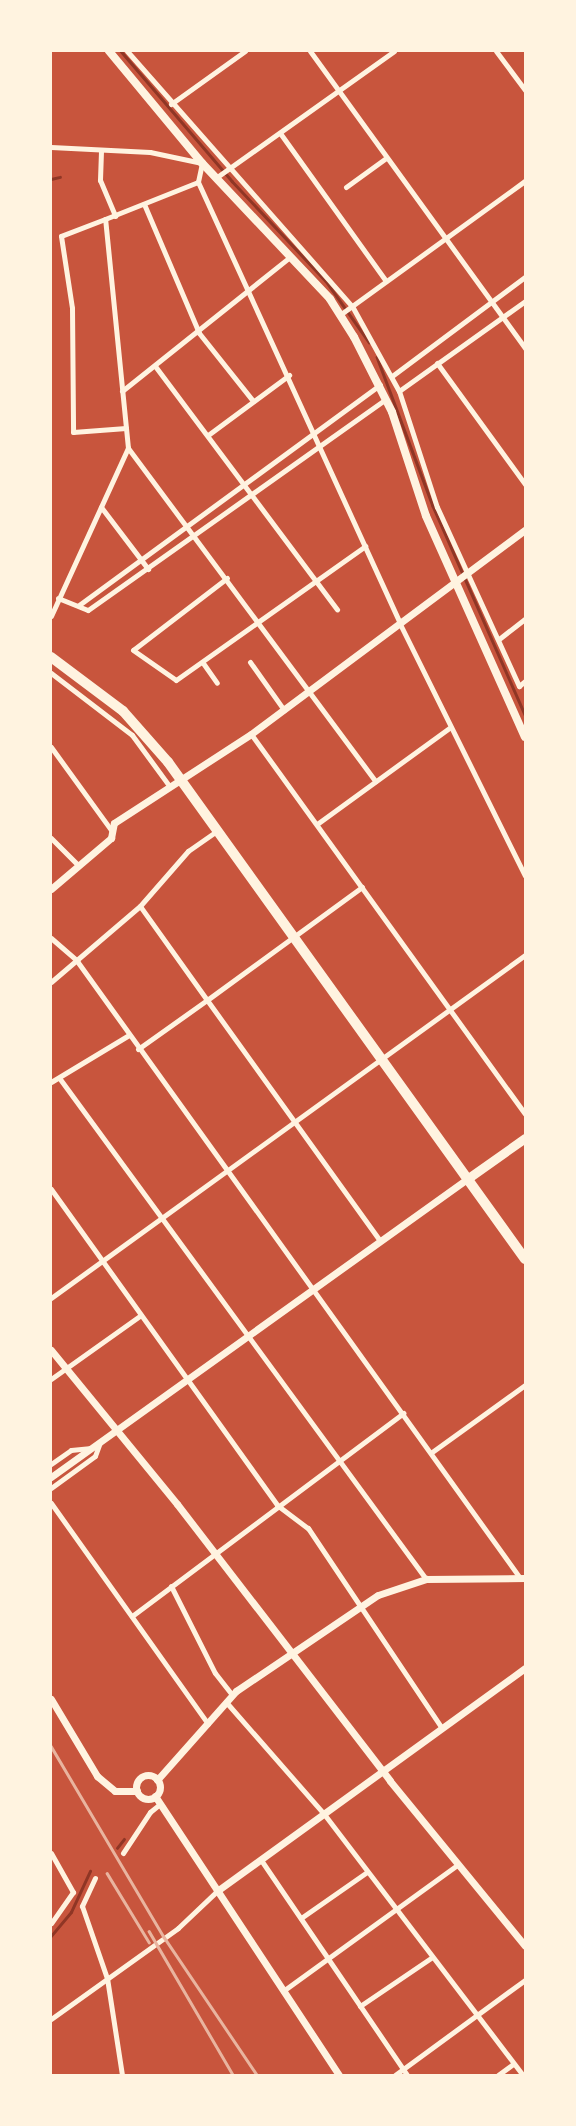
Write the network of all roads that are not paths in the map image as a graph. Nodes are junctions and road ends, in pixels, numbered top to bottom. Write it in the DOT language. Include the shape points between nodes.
graph roads {
  1 [pos="111,51"];
  2 [pos="127,51"];
  3 [pos="245,51"];
  4 [pos="310,51"];
  5 [pos="394,51"];
  6 [pos="496,51"];
  7 [pos="525,90"];
  8 [pos="339,91"];
  9 [pos="171,104"];
  10 [pos="280,133"];
  11 [pos="51,146"];
  12 [pos="100,151"];
  13 [pos="386,158"];
  14 [pos="202,163"];
  15 [pos="223,174"];
  16 [pos="525,181"];
  17 [pos="198,182"];
  18 [pos="346,187"];
  19 [pos="144,204"];
  20 [pos="115,216"];
  21 [pos="105,219"];
  22 [pos="445,239"];
  23 [pos="290,257"];
  24 [pos="319,277"];
  25 [pos="525,277"];
  26 [pos="386,281"];
  27 [pos="248,291"];
  28 [pos="490,301"];
  29 [pos="525,301"];
  30 [pos="346,310"];
  31 [pos="501,318"];
  32 [pos="198,332"];
  33 [pos="525,348"];
  34 [pos="437,363"];
  35 [pos="155,366"];
  36 [pos="289,375"];
  37 [pos="392,376"];
  38 [pos="380,385"];
  39 [pos="122,391"];
  40 [pos="399,391"];
  41 [pos="386,399"];
  42 [pos="253,401"];
  43 [pos="126,428"];
  44 [pos="313,431"];
  45 [pos="208,435"];
  46 [pos="415,440"];
  47 [pos="401,444"];
  48 [pos="320,446"];
  49 [pos="128,448"];
  50 [pos="242,482"];
  51 [pos="525,484"];
  52 [pos="430,485"];
  53 [pos="417,492"];
  54 [pos="251,494"];
  55 [pos="101,507"];
  56 [pos="442,518"];
  57 [pos="186,524"];
  58 [pos="430,525"];
  59 [pos="525,530"];
  60 [pos="194,535"];
  61 [pos="365,546"];
  62 [pos="139,557"];
  63 [pos="148,569"];
  64 [pos="462,576"];
  65 [pos="227,578"];
  66 [pos="318,581"];
  67 [pos="58,598"];
  68 [pos="79,605"];
  69 [pos="337,609"];
  70 [pos="51,616"];
  71 [pos="525,619"];
  72 [pos="260,622"];
  73 [pos="400,624"];
  74 [pos="499,639"];
  75 [pos="496,651"];
  76 [pos="51,657"];
  77 [pos="250,662"];
  78 [pos="203,663"];
  79 [pos="51,673"];
  80 [pos="525,681"];
  81 [pos="217,683"];
  82 [pos="311,690"];
  83 [pos="284,710"];
  84 [pos="449,728"];
  85 [pos="251,734"];
  86 [pos="525,737"];
  87 [pos="51,747"];
  88 [pos="181,779"];
  89 [pos="375,781"];
  90 [pos="170,787"];
  91 [pos="317,824"];
  92 [pos="111,830"];
  93 [pos="217,830"];
  94 [pos="51,838"];
  95 [pos="78,865"];
  96 [pos="525,876"];
  97 [pos="362,887"];
  98 [pos="51,889"];
  99 [pos="140,906"];
  100 [pos="293,936"];
  101 [pos="51,938"];
  102 [pos="525,955"];
  103 [pos="77,961"];
  104 [pos="51,982"];
  105 [pos="207,1000"];
  106 [pos="450,1011"];
  107 [pos="129,1035"];
  108 [pos="138,1049"];
  109 [pos="383,1059"];
  110 [pos="60,1079"];
  111 [pos="51,1082"];
  112 [pos="525,1114"];
  113 [pos="295,1122"];
  114 [pos="525,1138"];
  115 [pos="227,1171"];
  116 [pos="467,1179"];
  117 [pos="51,1189"];
  118 [pos="162,1217"];
  119 [pos="379,1240"];
  120 [pos="525,1259"];
  121 [pos="102,1261"];
  122 [pos="312,1288"];
  123 [pos="51,1297"];
  124 [pos="141,1315"];
  125 [pos="248,1333"];
  126 [pos="51,1350"];
  127 [pos="65,1368"];
  128 [pos="51,1379"];
  129 [pos="186,1379"];
  130 [pos="525,1385"];
  131 [pos="403,1413"];
  132 [pos="115,1431"];
  133 [pos="100,1442"];
  134 [pos="88,1451"];
  135 [pos="432,1452"];
  136 [pos="340,1459"];
  137 [pos="51,1464"];
  138 [pos="51,1477"];
  139 [pos="51,1488"];
  140 [pos="51,1503"];
  141 [pos="277,1505"];
  142 [pos="215,1552"];
  143 [pos="523,1578"];
  144 [pos="426,1579"];
  145 [pos="171,1586"];
  146 [pos="360,1607"];
  147 [pos="132,1616"];
  148 [pos="292,1652"];
  149 [pos="525,1668"];
  150 [pos="229,1698"];
  151 [pos="51,1699"];
  152 [pos="208,1724"];
  153 [pos="442,1728"];
  154 [pos="381,1769"];
  155 [pos="157,1780"];
  156 [pos="137,1791"];
  157 [pos="155,1796"];
  158 [pos="160,1804"];
  159 [pos="324,1814"];
  160 [pos="51,1853"];
  161 [pos="123,1853"];
  162 [pos="261,1860"];
  163 [pos="457,1865"];
  164 [pos="367,1872"];
  165 [pos="95,1878"];
  166 [pos="217,1891"];
  167 [pos="76,1904"];
  168 [pos="395,1912"];
  169 [pos="301,1918"];
  170 [pos="51,1923"];
  171 [pos="525,1946"];
  172 [pos="329,1958"];
  173 [pos="431,1958"];
  174 [pos="107,1978"];
  175 [pos="525,1980"];
  176 [pos="283,1991"];
  177 [pos="360,2006"];
  178 [pos="477,2015"];
  179 [pos="51,2019"];
  180 [pos="513,2064"];
  181 [pos="403,2069"];
  182 [pos="122,2075"];
  183 [pos="339,2075"];
  184 [pos="395,2075"];
  185 [pos="407,2075"];
  186 [pos="498,2075"];
  187 [pos="523,2075"];
  1 -- 14 [label="main road"];
  2 -- 9 [label="street"];
  3 -- 9 [label="street"];
  4 -- 8 [label="street"];
  5 -- 8 [label="street"];
  6 -- 7 [label="street"];
  8 -- 10 [label="street"];
  8 -- 13 [label="street"];
  9 -- 15 [label="street"];
  10 -- 15 [label="street"];
  10 -- 26 [label="street"];
  11 -- 12 [label="street"];
  12 -- 14 [label="street" via="150,152"];
  12 -- 20 [label="street" via="100,180"];
  13 -- 18 [label="street"];
  13 -- 22 [label="street"];
  14 -- 15 [label="main road"];
  14 -- 17 [label="street"];
  15 -- 23 [label="main road"];
  15 -- 24 [label="street"];
  16 -- 22 [label="street"];
  17 -- 19 [label="street"];
  17 -- 27 [label="street"];
  19 -- 20 [label="street"];
  19 -- 32 [label="street"];
  20 -- 21 [label="street"];
  21 -- 39 [label="street"];
  21 -- 43 [label="street" via="61,236 72,308 74,432"];
  22 -- 26 [label="street"];
  22 -- 28 [label="street"];
  23 -- 24 [label="main road"];
  23 -- 27 [label="street"];
  24 -- 30 [label="main road"];
  24 -- 30 [label="street"];
  25 -- 28 [label="street"];
  26 -- 30 [label="street"];
  27 -- 32 [label="street"];
  27 -- 36 [label="street"];
  28 -- 31 [label="street"];
  28 -- 37 [label="street"];
  29 -- 31 [label="street"];
  30 -- 37 [label="street"];
  30 -- 38 [label="main road"];
  31 -- 33 [label="street"];
  31 -- 34 [label="street"];
  32 -- 35 [label="street"];
  32 -- 42 [label="street"];
  34 -- 40 [label="street"];
  34 -- 51 [label="street"];
  35 -- 39 [label="street"];
  35 -- 45 [label="street"];
  36 -- 42 [label="street"];
  36 -- 44 [label="street"];
  37 -- 40 [label="street"];
  38 -- 41 [label="main road"];
  38 -- 44 [label="street"];
  39 -- 43 [label="street"];
  40 -- 46 [label="street"];
  41 -- 47 [label="main road"];
  41 -- 48 [label="street"];
  42 -- 45 [label="street"];
  43 -- 49 [label="street"];
  44 -- 48 [label="street"];
  44 -- 50 [label="street"];
  45 -- 50 [label="street"];
  46 -- 47 [label="street"];
  46 -- 52 [label="street"];
  47 -- 53 [label="main road"];
  48 -- 54 [label="street"];
  48 -- 61 [label="street"];
  49 -- 55 [label="street"];
  49 -- 57 [label="street"];
  50 -- 54 [label="street"];
  50 -- 57 [label="street"];
  52 -- 53 [label="street"];
  52 -- 56 [label="street"];
  53 -- 58 [label="main road"];
  54 -- 60 [label="street"];
  54 -- 66 [label="street"];
  55 -- 62 [label="street"];
  55 -- 67 [label="street"];
  56 -- 58 [label="street"];
  56 -- 64 [label="street"];
  57 -- 60 [label="street"];
  57 -- 62 [label="street"];
  58 -- 64 [label="main road"];
  59 -- 64 [label="street"];
  60 -- 63 [label="street"];
  60 -- 65 [label="street"];
  61 -- 66 [label="street"];
  61 -- 73 [label="street"];
  62 -- 63 [label="street"];
  62 -- 68 [label="street"];
  63 -- 68 [label="street" via="88,610"];
  64 -- 73 [label="street"];
  64 -- 74 [label="street"];
  64 -- 75 [label="main road"];
  65 -- 72 [label="street"];
  65 -- 78 [label="street" via="132,646 176,680"];
  66 -- 69 [label="street"];
  66 -- 72 [label="street"];
  67 -- 68 [label="street"];
  67 -- 70 [label="street"];
  71 -- 74 [label="street"];
  72 -- 78 [label="street"];
  72 -- 82 [label="street"];
  73 -- 82 [label="street"];
  73 -- 84 [label="street"];
  74 -- 75 [label="street"];
  75 -- 80 [label="street" via="520,685"];
  75 -- 86 [label="main road"];
  76 -- 88 [label="highway" via="123,711"];
  77 -- 83 [label="street"];
  78 -- 81 [label="street"];
  79 -- 90 [label="street" via="132,735"];
  82 -- 83 [label="street"];
  82 -- 89 [label="street"];
  83 -- 85 [label="street"];
  84 -- 89 [label="street"];
  84 -- 96 [label="street"];
  85 -- 88 [label="street"];
  85 -- 91 [label="street"];
  87 -- 92 [label="street"];
  88 -- 90 [label="street"];
  88 -- 93 [label="highway"];
  89 -- 91 [label="street"];
  90 -- 92 [label="street" via="114,823"];
  91 -- 97 [label="street"];
  92 -- 95 [label="street" via="111,838"];
  93 -- 99 [label="street" via="188,851"];
  93 -- 100 [label="highway"];
  94 -- 95 [label="street"];
  95 -- 98 [label="street"];
  97 -- 100 [label="street"];
  97 -- 106 [label="street"];
  99 -- 103 [label="street"];
  99 -- 105 [label="street"];
  100 -- 105 [label="street"];
  100 -- 109 [label="highway"];
  101 -- 103 [label="street"];
  102 -- 106 [label="street"];
  103 -- 104 [label="street"];
  103 -- 107 [label="street"];
  105 -- 108 [label="street"];
  105 -- 113 [label="street"];
  106 -- 109 [label="street"];
  106 -- 112 [label="street"];
  107 -- 108 [label="street"];
  107 -- 110 [label="street"];
  108 -- 115 [label="street"];
  109 -- 113 [label="street"];
  109 -- 116 [label="highway"];
  110 -- 111 [label="street"];
  110 -- 118 [label="street"];
  113 -- 115 [label="street"];
  113 -- 119 [label="street"];
  114 -- 116 [label="main road"];
  115 -- 118 [label="street"];
  115 -- 122 [label="street"];
  116 -- 119 [label="street"];
  116 -- 120 [label="highway"];
  117 -- 121 [label="street"];
  118 -- 121 [label="street"];
  118 -- 125 [label="street"];
  119 -- 122 [label="street"];
  121 -- 123 [label="street"];
  121 -- 124 [label="street"];
  122 -- 125 [label="street"];
  122 -- 131 [label="street"];
  124 -- 127 [label="street"];
  124 -- 129 [label="street"];
  125 -- 129 [label="street"];
  125 -- 136 [label="street"];
  126 -- 127 [label="street"];
  127 -- 128 [label="street"];
  127 -- 132 [label="street"];
  129 -- 132 [label="street"];
  129 -- 141 [label="street"];
  130 -- 135 [label="street"];
  131 -- 135 [label="street"];
  131 -- 136 [label="street"];
  132 -- 133 [label="street"];
  132 -- 142 [label="street"];
  133 -- 134 [label="street"];
  133 -- 139 [label="street" via="95,1456"];
  134 -- 137 [label="street" via="71,1450"];
  134 -- 138 [label="street"];
  135 -- 143 [label="street"];
  136 -- 141 [label="street"];
  136 -- 144 [label="street"];
  140 -- 147 [label="street"];
  141 -- 142 [label="street"];
  141 -- 146 [label="street" via="308,1528"];
  142 -- 145 [label="street"];
  142 -- 148 [label="street"];
  143 -- 144 [label="street"];
  144 -- 146 [label="street" via="388,1590"];
  145 -- 147 [label="street"];
  145 -- 150 [label="street"];
  146 -- 148 [label="street"];
  146 -- 153 [label="street"];
  147 -- 152 [label="street"];
  148 -- 150 [label="street"];
  148 -- 154 [label="street"];
  149 -- 153 [label="street"];
  150 -- 152 [label="street"];
  150 -- 159 [label="street"];
  151 -- 156 [label="street" via="97,1776 115,1791"];
  152 -- 155 [label="street"];
  153 -- 154 [label="street"];
  154 -- 159 [label="street" via="378,1777"];
  154 -- 163 [label="street"];
  155 -- 156 [label="street" via="141,1777"];
  155 -- 157 [label="street"];
  156 -- 157 [label="street" via="146,1798"];
  157 -- 158 [label="street"];
  158 -- 161 [label="street"];
  158 -- 166 [label="street"];
  159 -- 162 [label="street"];
  159 -- 164 [label="street"];
  160 -- 167 [label="street"];
  162 -- 166 [label="street"];
  162 -- 169 [label="street"];
  163 -- 168 [label="street"];
  163 -- 171 [label="street"];
  164 -- 168 [label="street"];
  164 -- 169 [label="street"];
  165 -- 167 [label="street"];
  166 -- 174 [label="street" via="178,1928"];
  166 -- 176 [label="street"];
  167 -- 170 [label="street"];
  167 -- 174 [label="street"];
  168 -- 172 [label="street"];
  168 -- 173 [label="street"];
  169 -- 172 [label="street"];
  172 -- 176 [label="street"];
  172 -- 177 [label="street"];
  173 -- 177 [label="street"];
  173 -- 178 [label="street"];
  174 -- 179 [label="street"];
  174 -- 182 [label="street"];
  175 -- 178 [label="street"];
  176 -- 183 [label="street"];
  177 -- 181 [label="street"];
  178 -- 180 [label="street"];
  178 -- 181 [label="street"];
  180 -- 186 [label="street"];
  180 -- 187 [label="street"];
  181 -- 184 [label="street"];
  181 -- 185 [label="street"];
}
